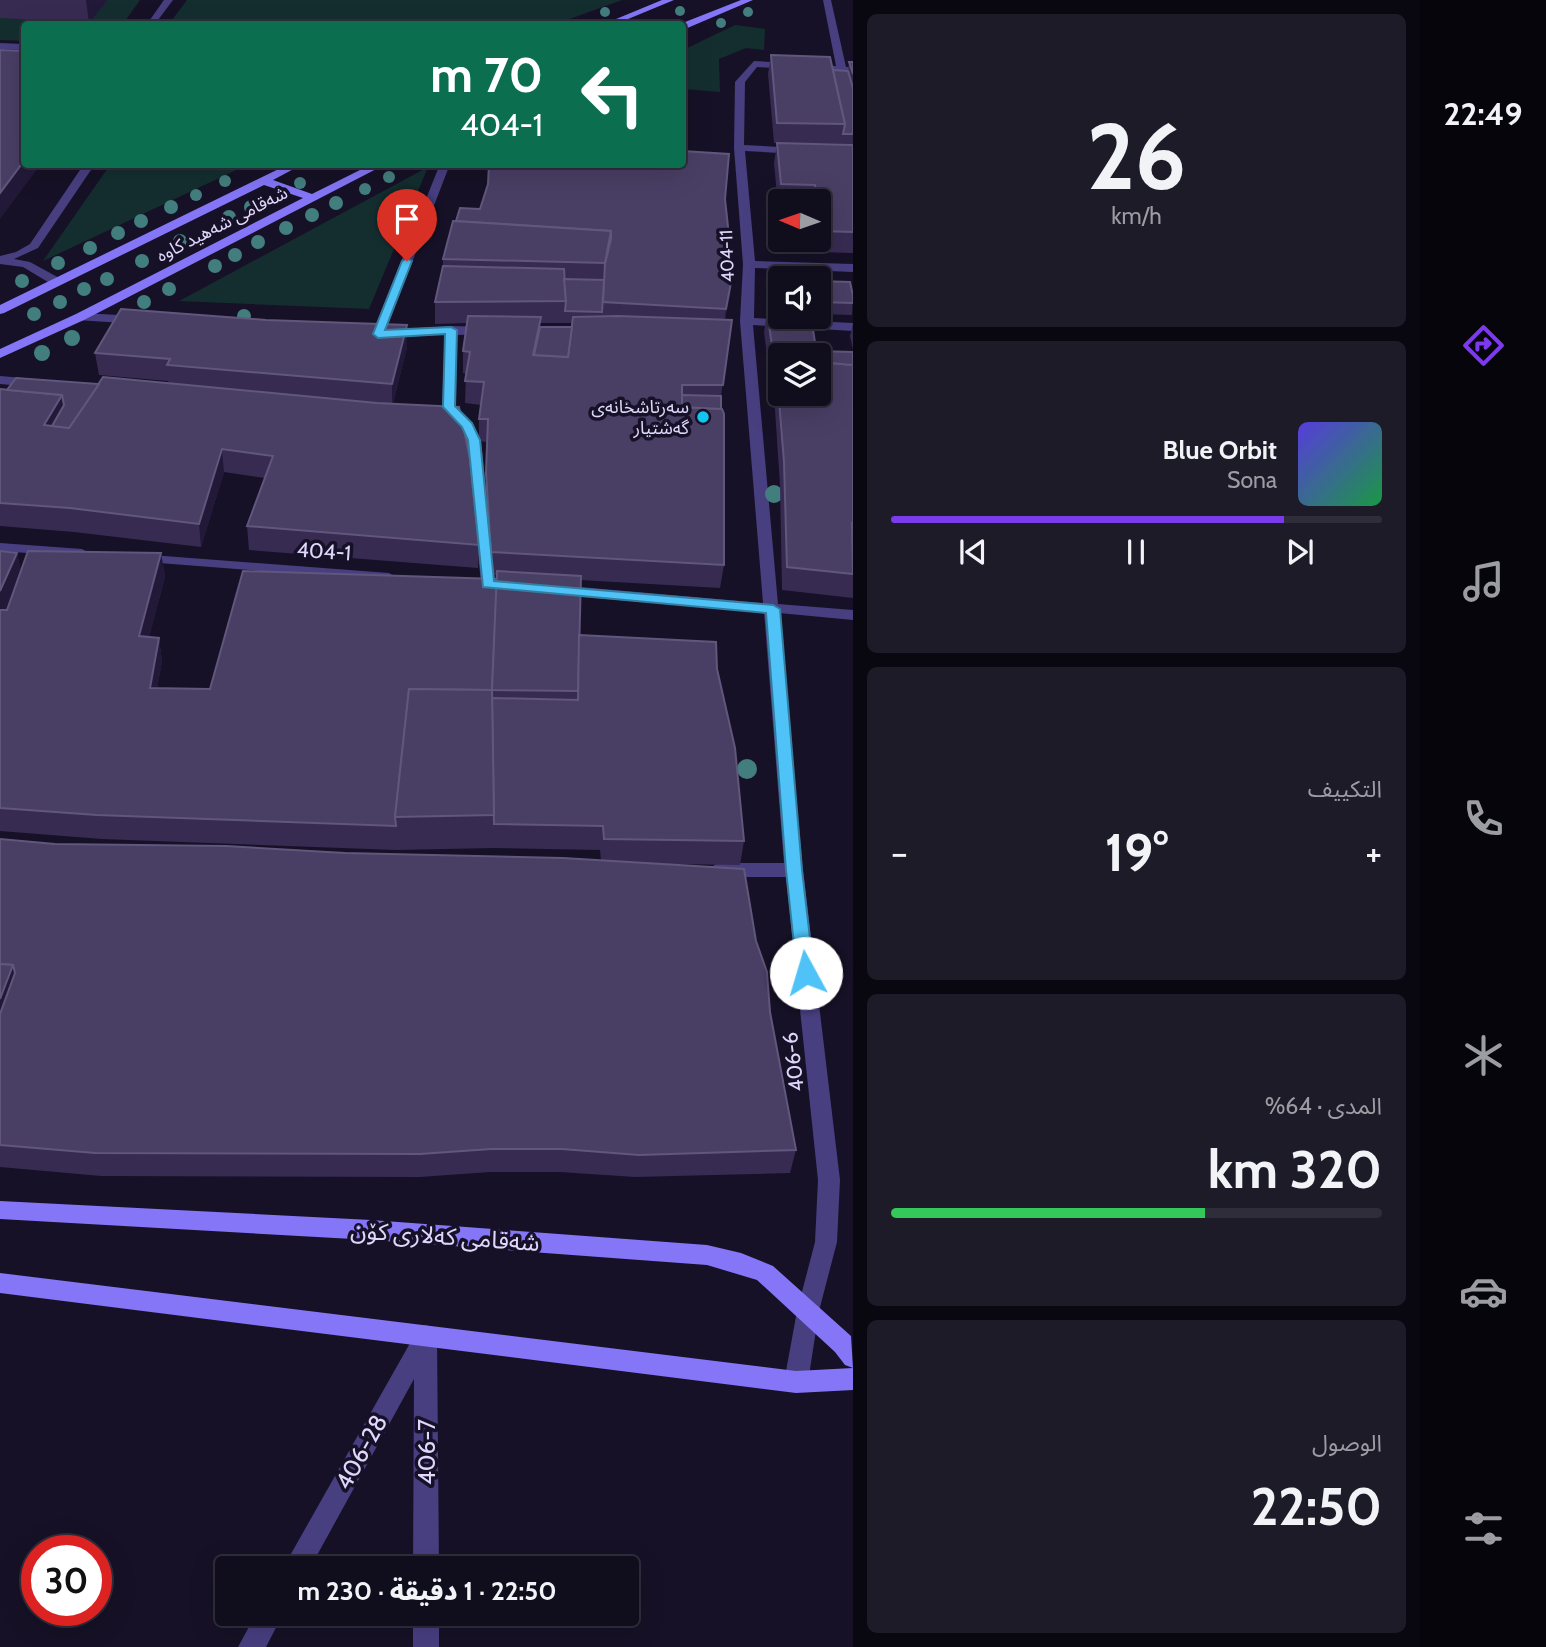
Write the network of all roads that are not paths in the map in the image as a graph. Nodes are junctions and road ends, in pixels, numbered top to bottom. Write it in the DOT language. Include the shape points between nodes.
graph roads {
  1 [pos="169,0"];
  2 [pos="670,0"];
  3 [pos="749,0"];
  4 [pos="827,0"];
  5 [pos="153,21"];
  6 [pos="617,21"];
  7 [pos="686,25"];
  8 [pos="0,46"];
  9 [pos="21,47"];
  10 [pos="847,70"];
  11 [pos="739,148"];
  12 [pos="815,152"];
  13 [pos="87,168"];
  14 [pos="290,168"];
  15 [pos="373,168"];
  16 [pos="443,168"];
  17 [pos="264,181"];
  18 [pos="314,198"];
  19 [pos="0,260"];
  20 [pos="749,264"];
  21 [pos="853,268"];
  22 [pos="57,282"];
  23 [pos="0,310"];
  24 [pos="80,317"];
  25 [pos="147,321"];
  26 [pos="746,321"];
  27 [pos="853,327"];
  28 [pos="451,330"];
  29 [pos="503,330"];
  30 [pos="32,340"];
  31 [pos="0,354"];
  32 [pos="0,363"];
  33 [pos="0,380"];
  34 [pos="45,384"];
  35 [pos="435,419"];
  36 [pos="462,422"];
  37 [pos="0,547"];
  38 [pos="97,554"];
  39 [pos="125,556"];
  40 [pos="404,578"];
  41 [pos="487,584"];
  42 [pos="542,589"];
  43 [pos="773,609"];
  44 [pos="853,615"];
  45 [pos="699,870"];
  46 [pos="794,870"];
  47 [pos="0,1210"];
  48 [pos="0,1283"];
  49 [pos="808,1311"];
  50 [pos="426,1336"];
  51 [pos="853,1357"];
  52 [pos="853,1379"];
  53 [pos="796,1382"];
  54 [pos="303,1556"];
  55 [pos="426,1556"];
  56 [pos="263,1626"];
  57 [pos="426,1626"];
  58 [pos="251,1647"];
  59 [pos="426,1647"];
  1 -- 5 [label="street"];
  2 -- 6 [label="main road"];
  3 -- 7 [label="main road"];
  4 -- 10 [label="street, 404-11"];
  8 -- 9 [label="street"];
  10 -- 11 [label="street, 404-11" via="754,64 740,82"];
  11 -- 12 [label="street"];
  11 -- 20 [label="street, 404-11" via="734,167"];
  13 -- 19 [label="street" via="34,246"];
  14 -- 17 [label="main road, شەقامی شەهید کاوە"];
  15 -- 18 [label="main road, شەقامی شەهید کاوە"];
  16 -- 28 [label="street" via="372,334"];
  17 -- 18 [label="main road"];
  17 -- 22 [label="main road, شەقامی شەهید کاوە"];
  18 -- 24 [label="main road, شەقامی شەهید کاوە"];
  19 -- 22 [label="street" via="26,264"];
  20 -- 21 [label="street"];
  20 -- 26 [label="street, 404-11"];
  22 -- 23 [label="main road, شەقامی شەهید کاوە"];
  24 -- 25 [label="street"];
  24 -- 30 [label="main road, شەقامی شەهید کاوە"];
  26 -- 27 [label="street"];
  26 -- 43 [label="street, 404-11" via="740,337"];
  28 -- 29 [label="street"];
  28 -- 36 [label="street" via="449,407"];
  30 -- 31 [label="main road"];
  30 -- 32 [label="main road"];
  33 -- 34 [label="street"];
  35 -- 36 [label="street"];
  36 -- 41 [label="street" via="474,440"];
  37 -- 38 [label="street"];
  39 -- 40 [label="street, 404-1"];
  42 -- 43 [label="street"];
  43 -- 44 [label="street"];
  43 -- 46 [label="street, 406-6"];
  45 -- 46 [label="street"];
  46 -- 49 [label="street, 406-6" via="829,1180 826,1242"];
  47 -- 49 [label="main road, شەقامی کەلاری کۆن" via="371,1230 707,1255 765,1273"];
  48 -- 50 [label="main road"];
  49 -- 51 [label="main road, شەقامی کەلاری کۆن"];
  49 -- 53 [label="street, 406-6"];
  50 -- 53 [label="main road"];
  50 -- 54 [label="street, 406-28"];
  50 -- 55 [label="street, 406-7"];
  52 -- 53 [label="main road"];
  56 -- 58 [label="street"];
  57 -- 59 [label="street"];
}
